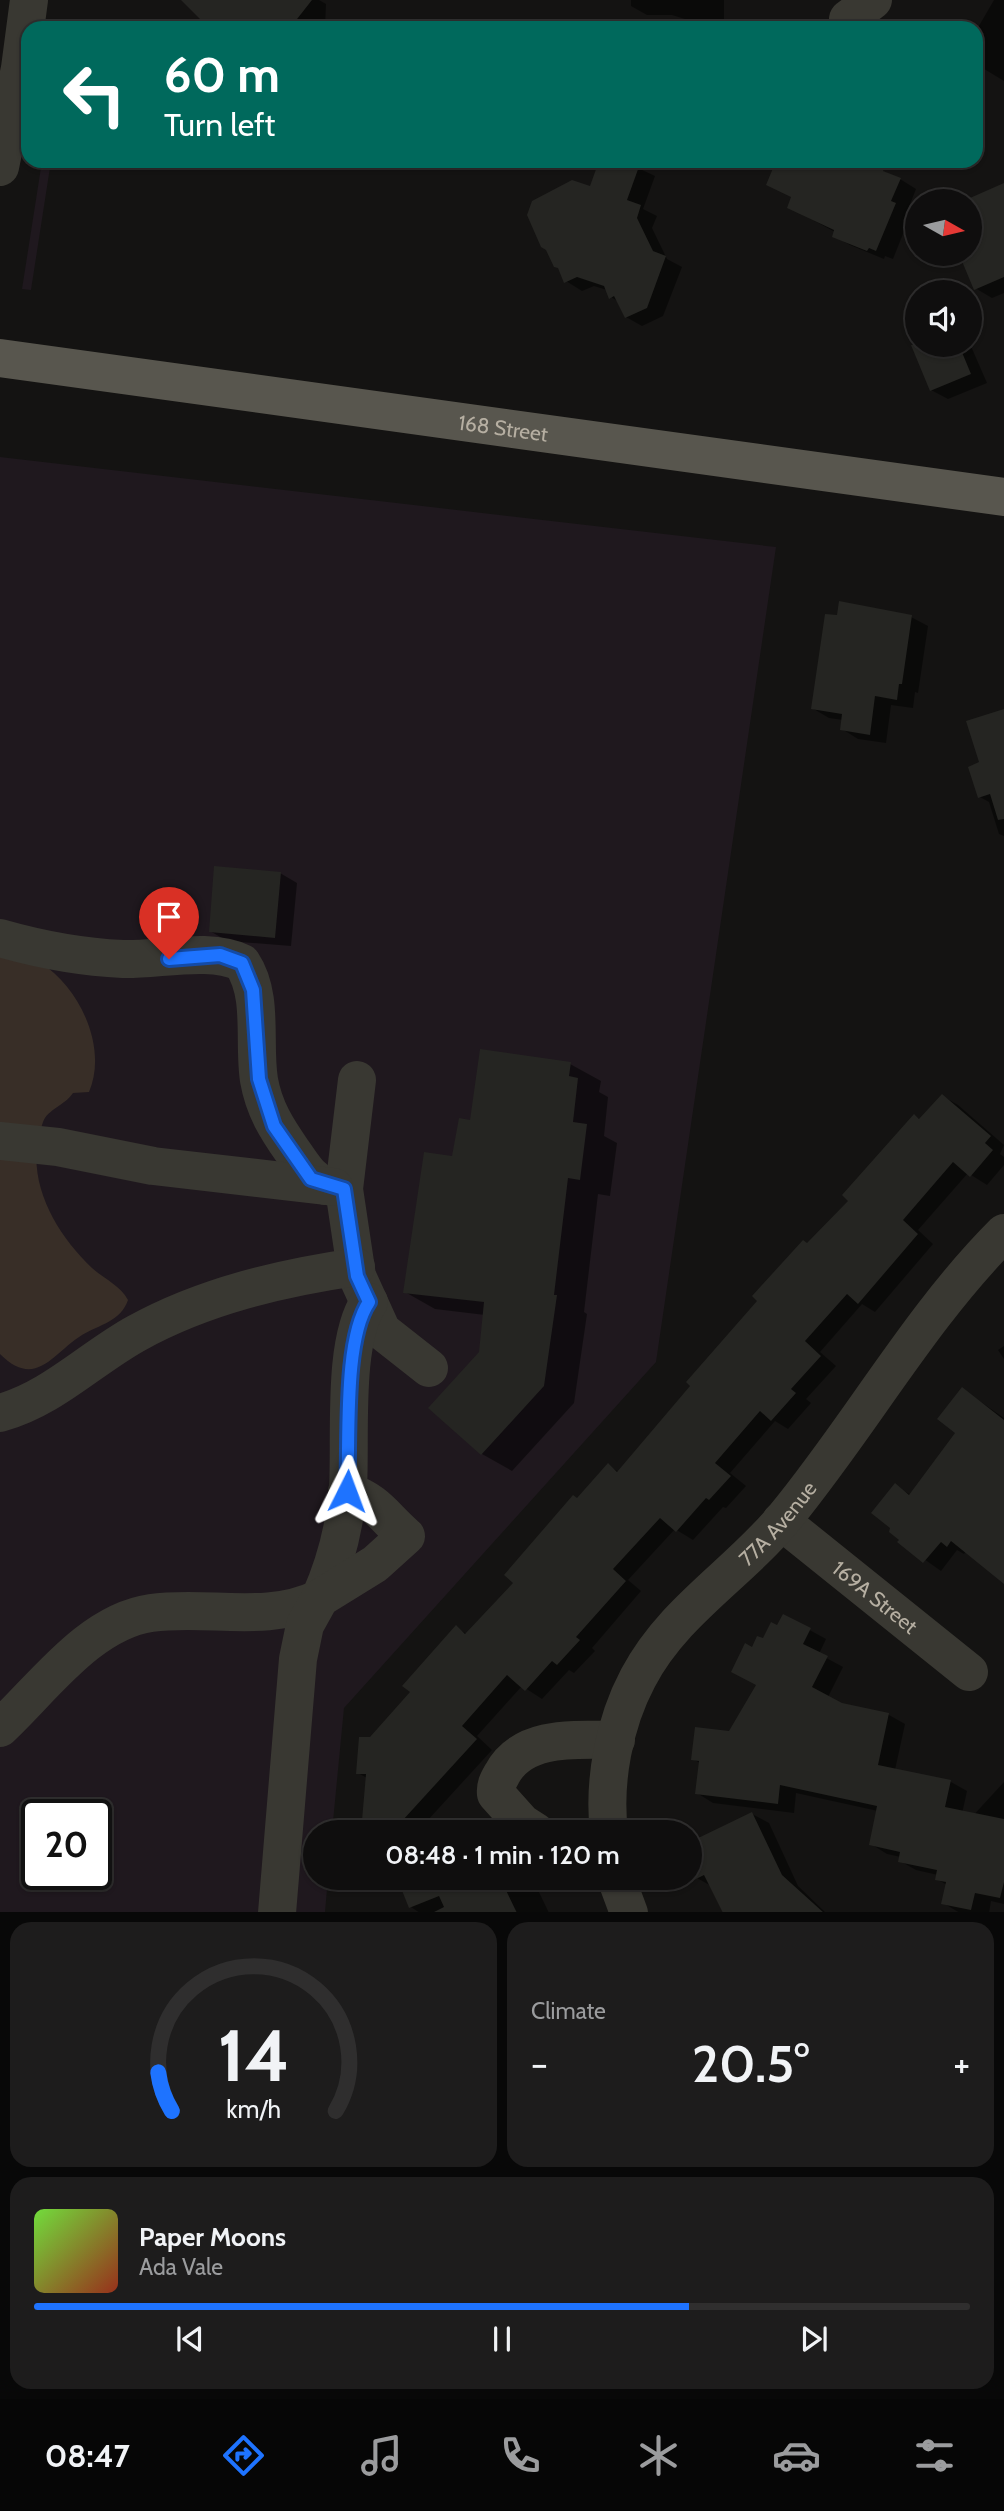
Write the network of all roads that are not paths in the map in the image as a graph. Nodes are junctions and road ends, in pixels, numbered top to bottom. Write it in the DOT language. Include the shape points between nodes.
graph roads {
  1 [pos="29,0"];
  2 [pos="26,21"];
  3 [pos="21,60"];
  4 [pos="0,167"];
  5 [pos="0,358"];
  6 [pos="1004,497"];
  7 [pos="0,938"];
  8 [pos="357,1080"];
  9 [pos="0,1141"];
  10 [pos="335,1187"];
  11 [pos="1004,1233"];
  12 [pos="362,1285"];
  13 [pos="429,1368"];
  14 [pos="0,1413"];
  15 [pos="347,1491"];
  16 [pos="782,1521"];
  17 [pos="320,1598"];
  18 [pos="970,1672"];
  19 [pos="0,1728"];
  20 [pos="616,1740"];
  21 [pos="519,1820"];
  22 [pos="609,1820"];
  23 [pos="620,1890"];
  24 [pos="277,1912"];
  25 [pos="629,1912"];
  1 -- 2 [label="street"];
  3 -- 4 [label="street"];
  5 -- 6 [label="main road, 168 Street"];
  7 -- 10 [label="street" via="80,956 169,959 220,955 242,963 253,990 259,1079 274,1126 311,1179"];
  8 -- 10 [label="street"];
  9 -- 10 [label="street" via="153,1166"];
  10 -- 12 [label="street"];
  11 -- 16 [label="street, 77A Avenue" via="944,1302"];
  12 -- 13 [label="street" via="382,1331"];
  12 -- 14 [label="street" via="308,1274 200,1304 98,1356 55,1389"];
  12 -- 15 [label="street"];
  15 -- 17 [label="street" via="329,1577"];
  15 -- 17 [label="street" via="368,1499 406,1536 375,1564"];
  16 -- 18 [label="street, 169A Street"];
  16 -- 20 [label="street, 77A Avenue" via="658,1644 637,1679"];
  17 -- 19 [label="street" via="302,1607 259,1614 174,1611 128,1620 61,1667"];
  17 -- 24 [label="street" via="305,1625 298,1659"];
  20 -- 21 [label="street" via="544,1743 523,1752 505,1768 496,1794"];
  20 -- 22 [label="street, 77A Avenue"];
  23 -- 25 [label="street"];
}
